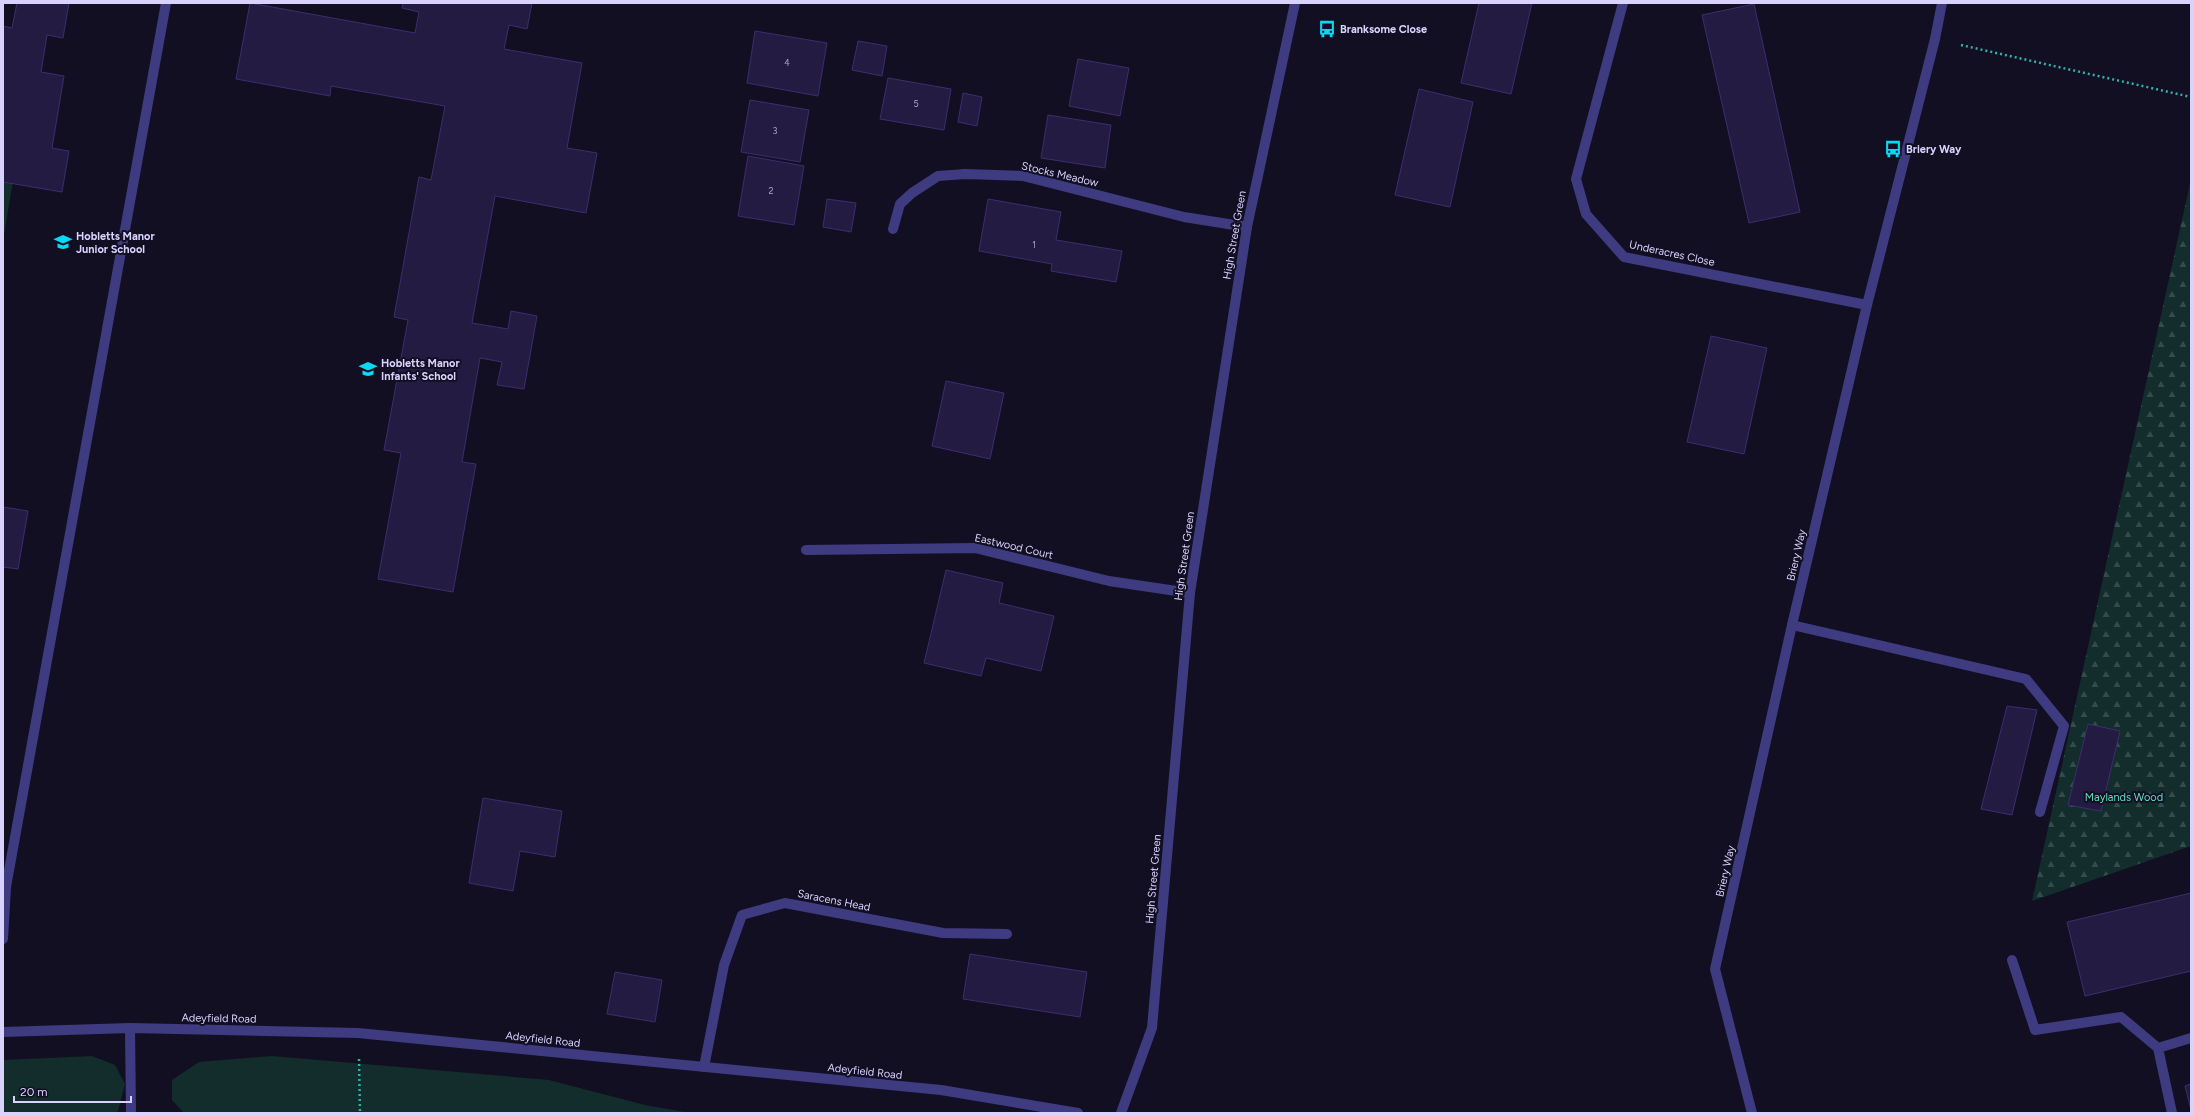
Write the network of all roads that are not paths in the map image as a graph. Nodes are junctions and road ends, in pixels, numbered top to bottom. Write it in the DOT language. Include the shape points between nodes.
graph roads {
  1 [pos="166,3"];
  2 [pos="1295,3"];
  3 [pos="1623,3"];
  4 [pos="1942,3"];
  5 [pos="1247,227"];
  6 [pos="893,229"];
  7 [pos="1867,304"];
  8 [pos="806,550"];
  9 [pos="1190,592"];
  10 [pos="1792,625"];
  11 [pos="2040,812"];
  12 [pos="1006,934"];
  13 [pos="3,939"];
  14 [pos="2012,960"];
  15 [pos="130,1028"];
  16 [pos="3,1032"];
  17 [pos="2191,1038"];
  18 [pos="2158,1048"];
  19 [pos="704,1067"];
  20 [pos="131,1113"];
  21 [pos="1078,1113"];
  22 [pos="1121,1113"];
  23 [pos="1752,1113"];
  24 [pos="2172,1113"];
  1 -- 13 [label="street" via="6,887"];
  2 -- 5 [label="street, High Street Green"];
  3 -- 7 [label="street, Underacres Close" via="1576,179 1586,214 1624,257"];
  4 -- 7 [label="street, Briery Way"];
  5 -- 6 [label="street, Stocks Meadow" via="1184,217 1023,176 965,174 938,176 912,192 900,204"];
  5 -- 9 [label="street, High Street Green"];
  7 -- 10 [label="street, Briery Way"];
  8 -- 9 [label="street, Eastwood Court" via="975,548 1109,581"];
  9 -- 22 [label="street, High Street Green" via="1152,1028"];
  10 -- 11 [label="street" via="2026,679 2064,726"];
  10 -- 23 [label="street, Briery Way" via="1715,969"];
  12 -- 19 [label="street, Saracens Head" via="943,933 785,904 742,915 724,965"];
  14 -- 18 [label="street" via="2035,1030 2121,1017"];
  15 -- 16 [label="street, Adeyfield Road"];
  15 -- 19 [label="street, Adeyfield Road" via="358,1033"];
  15 -- 20 [label="street"];
  17 -- 18 [label="street"];
  18 -- 24 [label="street"];
  19 -- 21 [label="street, Adeyfield Road" via="941,1090"];
}
